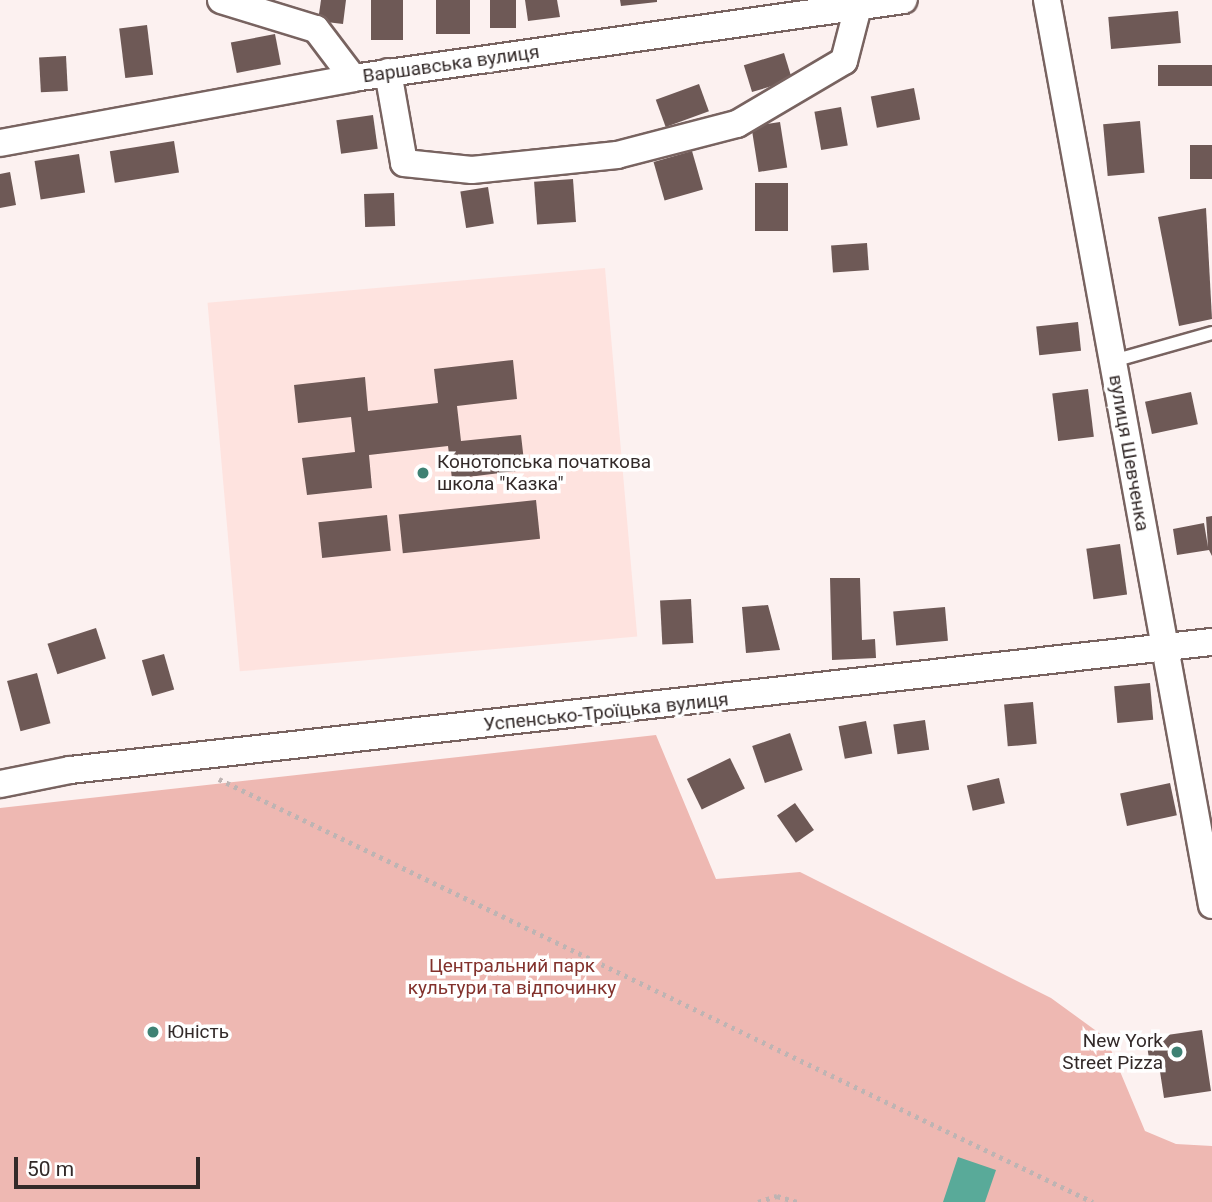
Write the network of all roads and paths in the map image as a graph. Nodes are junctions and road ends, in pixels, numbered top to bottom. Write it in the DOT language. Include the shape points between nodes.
graph roads {
  1 [pos="221,0"];
  2 [pos="904,0"];
  3 [pos="1047,0"];
  4 [pos="858,7"];
  5 [pos="388,72"];
  6 [pos="353,78"];
  7 [pos="0,144"];
  8 [pos="1212,333"];
  9 [pos="1113,361"];
  10 [pos="1212,642"];
  11 [pos="1165,650"];
  12 [pos="214,777"];
  13 [pos="0,784"];
  14 [pos="1212,905"];
  15 [pos="758,1202"];
  16 [pos="798,1202"];
  17 [pos="1093,1202"];
  1 -- 6 [label="street" via="316,29"];
  2 -- 4 [label="street, Варшавська вулиця"];
  3 -- 9 [label="street, вулиця Шевченка"];
  4 -- 5 [label="street, Варшавська вулиця"];
  4 -- 5 [label="street" via="844,61 737,124 617,155 471,170 404,163"];
  5 -- 6 [label="street, Варшавська вулиця"];
  6 -- 7 [label="street, Варшавська вулиця"];
  8 -- 9 [label="lane"];
  9 -- 11 [label="street, вулиця Шевченка"];
  10 -- 11 [label="street, Успенсько-Троїцька вулиця"];
  11 -- 13 [label="street, Успенсько-Троїцька вулиця" via="70,770"];
  11 -- 14 [label="street, вулиця Шевченка"];
  12 -- 17 [label="path"];
  15 -- 16 [label="path" via="777,1196"];
}
